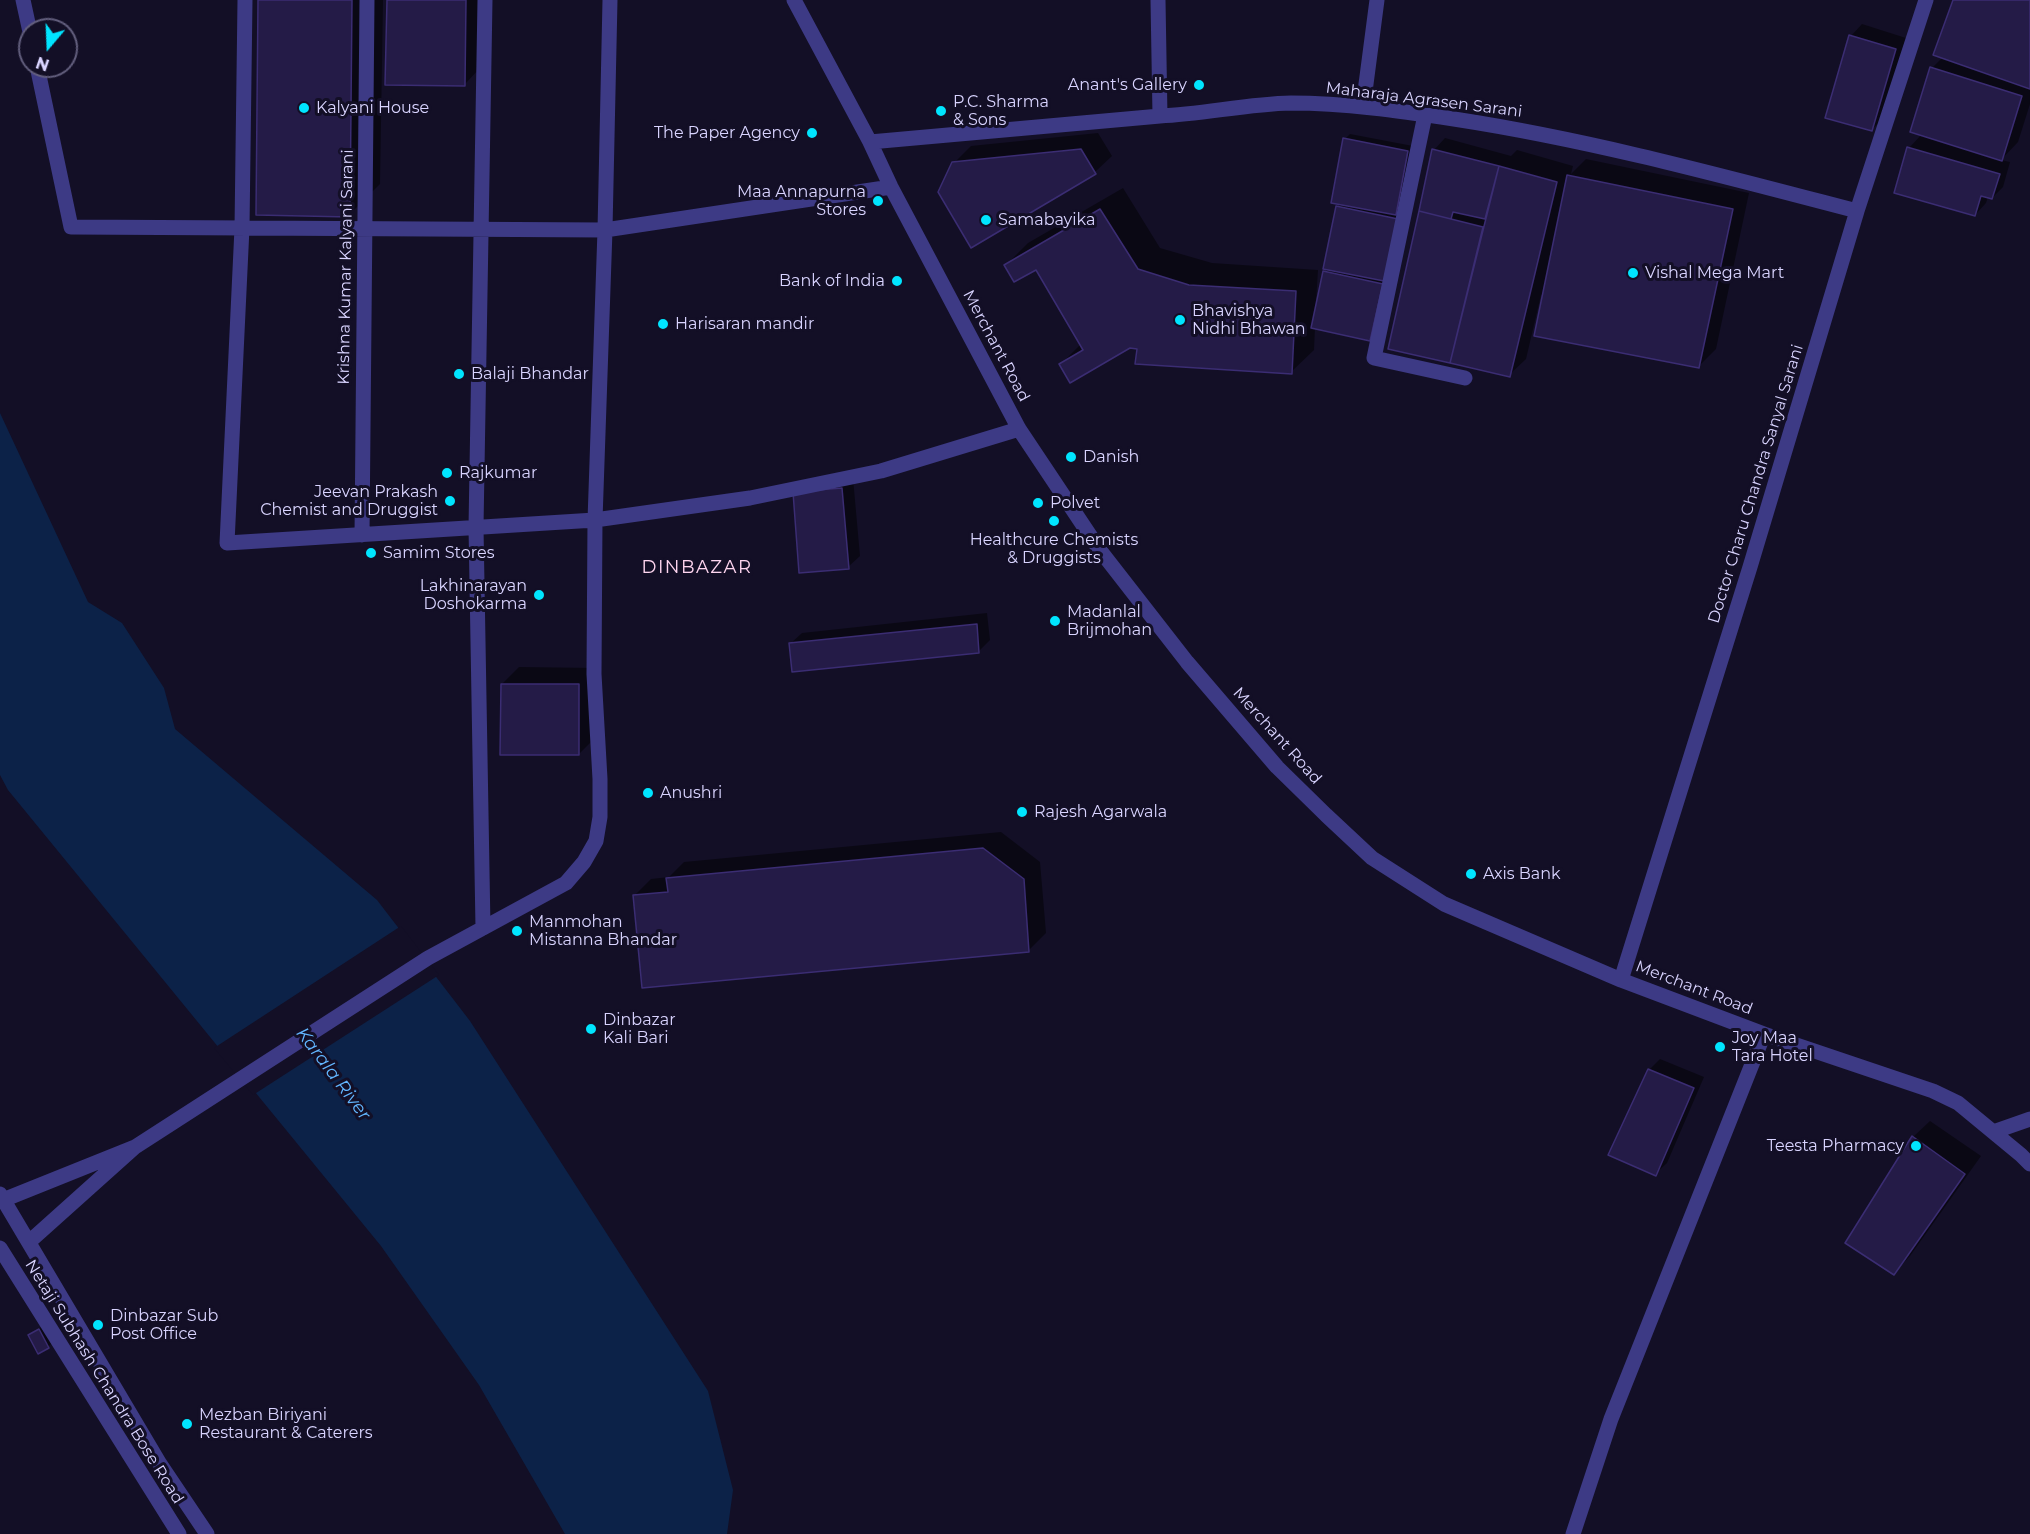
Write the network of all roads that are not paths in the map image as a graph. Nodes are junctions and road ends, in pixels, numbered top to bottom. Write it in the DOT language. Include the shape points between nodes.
graph roads {
  1 [pos="23,0"];
  2 [pos="245,0"];
  3 [pos="367,0"];
  4 [pos="485,0"];
  5 [pos="610,0"];
  6 [pos="794,0"];
  7 [pos="1158,0"];
  8 [pos="1377,0"];
  9 [pos="1926,0"];
  10 [pos="27,18"];
  11 [pos="39,78"];
  12 [pos="1363,107"];
  13 [pos="1425,115"];
  14 [pos="1160,116"];
  15 [pos="870,142"];
  16 [pos="891,188"];
  17 [pos="1857,211"];
  18 [pos="242,228"];
  19 [pos="364,229"];
  20 [pos="482,230"];
  21 [pos="605,230"];
  22 [pos="1465,378"];
  23 [pos="1019,429"];
  24 [pos="595,520"];
  25 [pos="476,527"];
  26 [pos="362,535"];
  27 [pos="483,928"];
  28 [pos="1621,980"];
  29 [pos="1764,1034"];
  30 [pos="2030,1119"];
  31 [pos="1993,1132"];
  32 [pos="135,1147"];
  33 [pos="2030,1164"];
  34 [pos="2,1197"];
  35 [pos="28,1242"];
  36 [pos="0,1248"];
  37 [pos="160,1464"];
  38 [pos="142,1478"];
  39 [pos="178,1534"];
  40 [pos="207,1534"];
  41 [pos="1573,1534"];
  1 -- 10 [label="street"];
  2 -- 18 [label="street"];
  3 -- 19 [label="street, Krishna Kumar Kalyani Sarani"];
  4 -- 20 [label="street"];
  5 -- 21 [label="street"];
  6 -- 15 [label="street, Merchant Road"];
  7 -- 14 [label="street"];
  8 -- 12 [label="street"];
  9 -- 17 [label="street, Doctor Charu Chandra Sanyal Sarani"];
  11 -- 18 [label="street" via="70,227"];
  12 -- 13 [label="street, Maharaja Agrasen Sarani"];
  12 -- 14 [label="street, Maharaja Agrasen Sarani" via="1291,103"];
  13 -- 17 [label="street, Maharaja Agrasen Sarani" via="1602,146"];
  13 -- 22 [label="street" via="1374,358"];
  14 -- 15 [label="street, Maharaja Agrasen Sarani"];
  15 -- 16 [label="street, Merchant Road"];
  16 -- 21 [label="street"];
  16 -- 23 [label="street, Merchant Road"];
  17 -- 28 [label="street, Doctor Charu Chandra Sanyal Sarani"];
  18 -- 19 [label="street"];
  18 -- 26 [label="street" via="227,543"];
  19 -- 20 [label="street"];
  19 -- 26 [label="street, Krishna Kumar Kalyani Sarani"];
  20 -- 21 [label="street"];
  20 -- 25 [label="street"];
  21 -- 24 [label="street"];
  23 -- 24 [label="street" via="881,471 750,498"];
  23 -- 28 [label="street, Merchant Road" via="1099,549 1187,662 1277,767 1372,858 1444,904"];
  24 -- 25 [label="street"];
  24 -- 27 [label="street" via="594,674 600,779 596,842 566,883"];
  25 -- 26 [label="street"];
  25 -- 27 [label="street"];
  27 -- 32 [label="street" via="428,958"];
  28 -- 29 [label="street, Merchant Road"];
  29 -- 31 [label="street, Merchant Road" via="1933,1090 1958,1103"];
  29 -- 41 [label="street" via="1611,1419"];
  30 -- 31 [label="street"];
  31 -- 33 [label="street, Merchant Road"];
  32 -- 34 [label="street"];
  32 -- 35 [label="street"];
  34 -- 35 [label="street, Netaji Subhash Chandra Bose Road"];
  35 -- 37 [label="street, Netaji Subhash Chandra Bose Road"];
  36 -- 38 [label="street, Netaji Subhash Chandra Bose Road"];
  37 -- 38 [label="street"];
  37 -- 40 [label="street, Netaji Subhash Chandra Bose Road"];
  38 -- 39 [label="street, Netaji Subhash Chandra Bose Road"];
}
